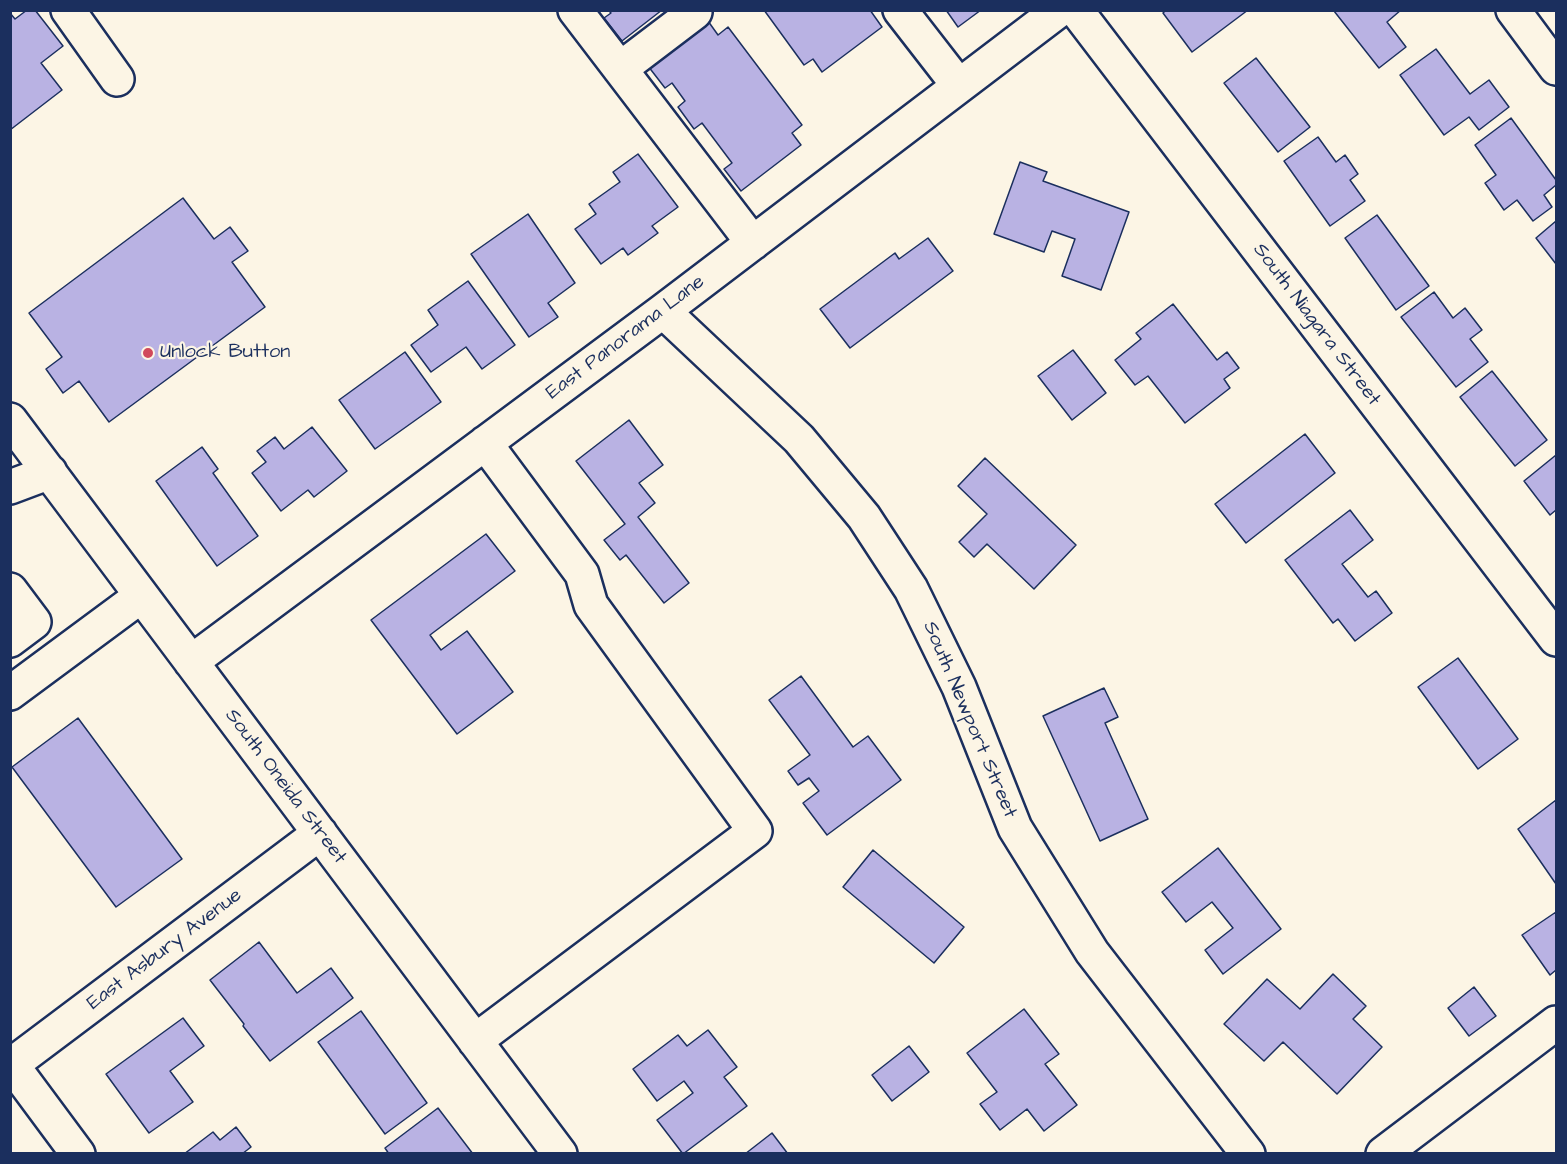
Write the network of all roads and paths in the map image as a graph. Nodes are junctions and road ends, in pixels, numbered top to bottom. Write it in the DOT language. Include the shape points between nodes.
graph roads {
  1 [pos="68,10"];
  2 [pos="575,10"];
  3 [pos="900,10"];
  4 [pos="1059,10"];
  5 [pos="1076,10"];
  6 [pos="1513,10"];
  7 [pos="695,12"];
  8 [pos="1557,68"];
  9 [pos="620,69"];
  10 [pos="117,79"];
  11 [pos="959,86"];
  12 [pos="753,243"];
  13 [pos="663,311"];
  14 [pos="10,420"];
  15 [pos="485,443"];
  16 [pos="50,472"];
  17 [pos="10,487"];
  18 [pos="10,590"];
  19 [pos="141,596"];
  20 [pos="10,639"];
  21 [pos="1557,639"];
  22 [pos="191,662"];
  23 [pos="10,693"];
  24 [pos="320,833"];
  25 [pos="1557,1023"];
  26 [pos="475,1041"];
  27 [pos="11,1066"];
  28 [pos="78,1154"];
  29 [pos="560,1154"];
  30 [pos="1248,1154"];
  31 [pos="1383,1154"];
  1 -- 10 [label="street"];
  2 -- 9 [label="street"];
  3 -- 11 [label="street"];
  4 -- 11 [label="street, East Panorama Lane"];
  5 -- 21 [label="street, South Niagara Street"];
  6 -- 8 [label="street"];
  7 -- 9 [label="street"];
  9 -- 12 [label="street"];
  11 -- 12 [label="street, East Panorama Lane"];
  12 -- 13 [label="street, East Panorama Lane"];
  13 -- 15 [label="street, East Panorama Lane"];
  13 -- 30 [label="street, South Newport Street" via="799,439 864,518 911,589 954,677 1015,828 1092,952"];
  14 -- 16 [label="street, South Oneida Street"];
  15 -- 22 [label="street, East Panorama Lane"];
  15 -- 26 [label="street" via="582,574 591,605 755,831"];
  16 -- 17 [label="street"];
  16 -- 19 [label="street, South Oneida Street"];
  18 -- 20 [label="street" via="34,622"];
  19 -- 22 [label="street, South Oneida Street"];
  19 -- 23 [label="street"];
  22 -- 24 [label="street, South Oneida Street"];
  24 -- 26 [label="street, South Oneida Street"];
  24 -- 27 [label="street, East Asbury Avenue"];
  25 -- 31 [label="street"];
  26 -- 29 [label="street, South Oneida Street"];
  27 -- 28 [label="street"];
}
